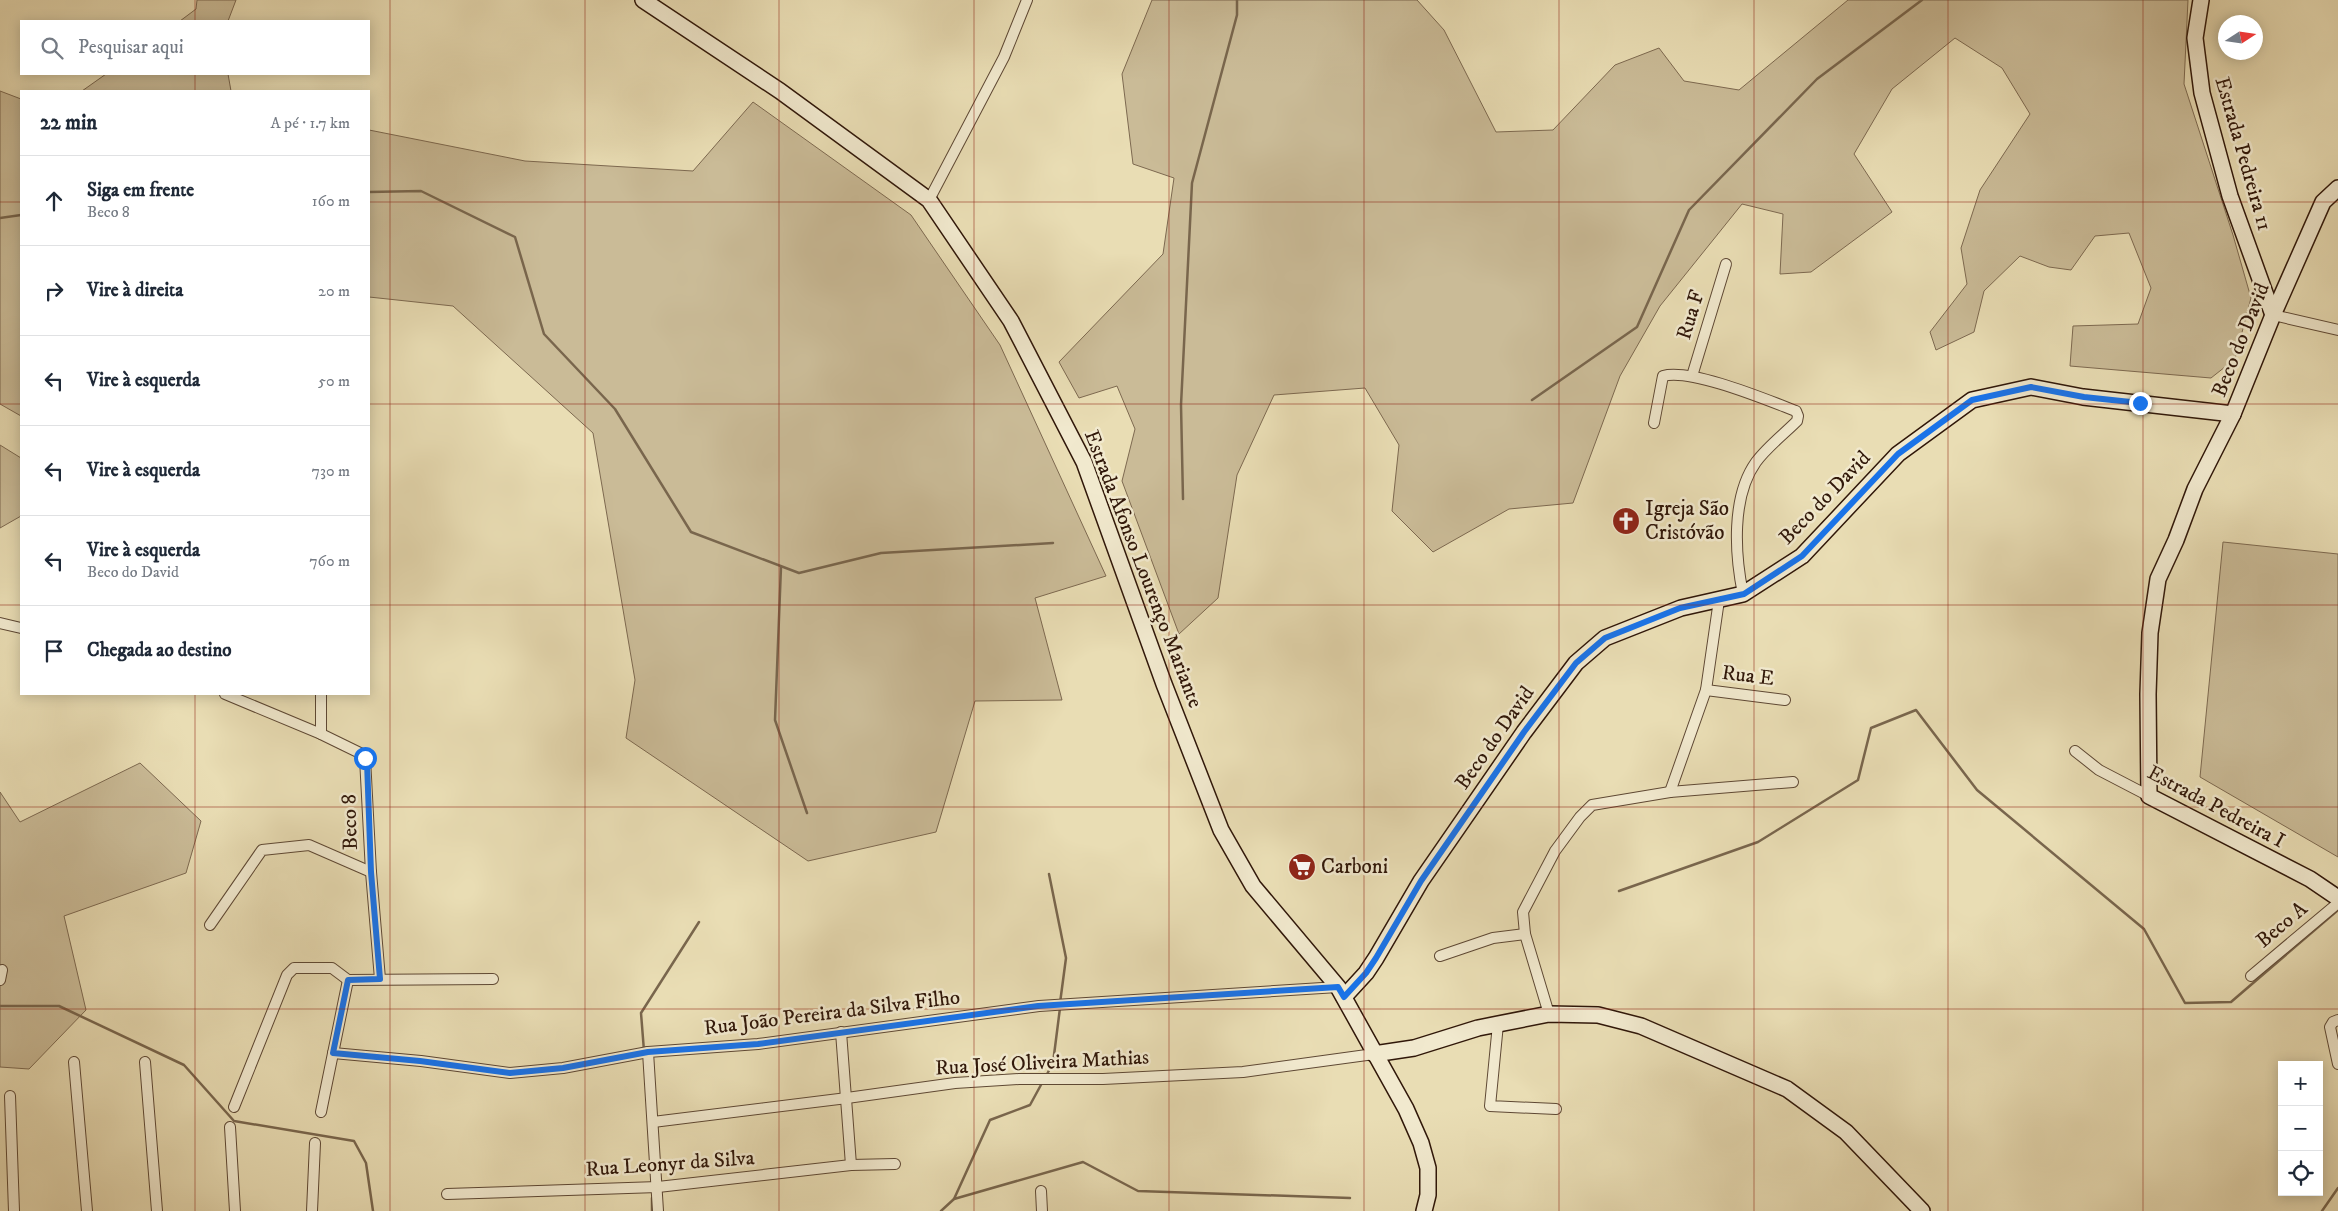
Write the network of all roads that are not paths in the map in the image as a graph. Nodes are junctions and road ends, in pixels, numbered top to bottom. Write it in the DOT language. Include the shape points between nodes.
graph roads {
  1 [pos="643,0"];
  2 [pos="1027,0"];
  3 [pos="2201,0"];
  4 [pos="2338,188"];
  5 [pos="929,200"];
  6 [pos="1726,264"];
  7 [pos="2274,314"];
  8 [pos="2338,330"];
  9 [pos="1692,376"];
  10 [pos="2233,414"];
  11 [pos="1654,423"];
  12 [pos="1744,594"];
  13 [pos="1719,600"];
  14 [pos="0,623"];
  15 [pos="20,628"];
  16 [pos="1706,690"];
  17 [pos="227,695"];
  18 [pos="321,695"];
  19 [pos="1785,700"];
  20 [pos="321,734"];
  21 [pos="2075,751"];
  22 [pos="1792,782"];
  23 [pos="1670,792"];
  24 [pos="2150,796"];
  25 [pos="371,872"];
  26 [pos="2338,898"];
  27 [pos="2338,903"];
  28 [pos="210,925"];
  29 [pos="1525,934"];
  30 [pos="1440,956"];
  31 [pos="2251,976"];
  32 [pos="380,979"];
  33 [pos="493,979"];
  34 [pos="348,980"];
  35 [pos="1341,992"];
  36 [pos="1549,1014"];
  37 [pos="2338,1020"];
  38 [pos="1498,1024"];
  39 [pos="841,1032"];
  40 [pos="648,1052"];
  41 [pos="333,1053"];
  42 [pos="1374,1054"];
  43 [pos="74,1062"];
  44 [pos="145,1062"];
  45 [pos="2338,1064"];
  46 [pos="10,1096"];
  47 [pos="848,1098"];
  48 [pos="234,1107"];
  49 [pos="1556,1109"];
  50 [pos="320,1112"];
  51 [pos="653,1122"];
  52 [pos="230,1127"];
  53 [pos="315,1143"];
  54 [pos="0,1164"];
  55 [pos="11,1164"];
  56 [pos="895,1164"];
  57 [pos="851,1165"];
  58 [pos="658,1187"];
  59 [pos="1041,1191"];
  60 [pos="447,1194"];
  61 [pos="14,1211"];
  62 [pos="87,1211"];
  63 [pos="157,1211"];
  64 [pos="235,1211"];
  65 [pos="312,1211"];
  66 [pos="658,1211"];
  67 [pos="1042,1211"];
  68 [pos="1424,1211"];
  69 [pos="1922,1211"];
  1 -- 5 [label="street, Estrada Afonso Lourenço Mariante" via="780,91"];
  2 -- 5 [label="street" via="1004,57"];
  3 -- 7 [label="street, Estrada Pedreira 11" via="2195,38 2202,93 2230,196"];
  4 -- 7 [label="street, Beco do David" via="2323,202"];
  5 -- 35 [label="street, Estrada Afonso Lourenço Mariante" via="1011,320 1084,462 1221,830 1253,886"];
  6 -- 9 [label="street, Rua F"];
  7 -- 8 [label="street"];
  7 -- 10 [label="street, Beco do David"];
  9 -- 11 [label="street" via="1663,376"];
  9 -- 12 [label="street" via="1796,411 1798,416 1797,421 1756,462 1744,490 1736,530"];
  10 -- 12 [label="street, Beco do David" via="2084,397 2031,387 1972,400 1898,454 1802,556"];
  10 -- 24 [label="street" via="2195,488 2158,579 2149,659"];
  12 -- 13 [label="street, Beco do David"];
  13 -- 16 [label="street"];
  13 -- 35 [label="street, Beco do David" via="1680,608 1605,638 1576,663 1421,881 1366,973"];
  14 -- 15 [label="street"];
  16 -- 19 [label="street, Rua E"];
  16 -- 23 [label="street"];
  17 -- 20 [label="street, Beco 8"];
  18 -- 20 [label="street"];
  20 -- 25 [label="street, Beco 8" via="362,754 367,762"];
  21 -- 24 [label="street, Estrada Pedreira I" via="2099,770"];
  22 -- 23 [label="street"];
  23 -- 29 [label="street" via="1592,805 1580,816 1555,851 1523,912"];
  24 -- 26 [label="street, Estrada Pedreira I"];
  25 -- 28 [label="street" via="309,845 262,850"];
  25 -- 32 [label="street, Beco 8"];
  27 -- 31 [label="street, Beco A"];
  29 -- 30 [label="street" via="1493,938"];
  29 -- 36 [label="street"];
  32 -- 33 [label="street"];
  32 -- 34 [label="street"];
  34 -- 41 [label="street"];
  34 -- 48 [label="street" via="332,968 294,968 287,975"];
  35 -- 39 [label="street, Rua João Pereira da Silva Filho" via="1038,1006"];
  35 -- 42 [label="street, Estrada Afonso Lourenço Mariante"];
  36 -- 38 [label="street"];
  36 -- 69 [label="street" via="1598,1015 1641,1026 1787,1089 1846,1132"];
  37 -- 45 [label="street" via="2330,1027"];
  38 -- 42 [label="street" via="1414,1048"];
  38 -- 49 [label="street" via="1490,1106"];
  39 -- 40 [label="street, Rua João Pereira da Silva Filho" via="758,1044"];
  39 -- 47 [label="street"];
  40 -- 41 [label="street, Rua João Pereira da Silva Filho" via="563,1068 510,1073"];
  40 -- 51 [label="street"];
  41 -- 50 [label="street"];
  42 -- 47 [label="street, Rua José Oliveira Mathias" via="1243,1072 964,1082"];
  42 -- 68 [label="street, Estrada Afonso Lourenço Mariante" via="1406,1109 1421,1143 1428,1168 1428,1195"];
  43 -- 62 [label="street"];
  44 -- 63 [label="street"];
  46 -- 55 [label="street"];
  47 -- 51 [label="street, Rua José Oliveira Mathias"];
  47 -- 57 [label="street"];
  51 -- 58 [label="street"];
  52 -- 64 [label="street"];
  53 -- 65 [label="street"];
  54 -- 55 [label="street"];
  55 -- 61 [label="street"];
  56 -- 57 [label="street, Rua Leonyr da Silva"];
  57 -- 58 [label="street, Rua Leonyr da Silva"];
  58 -- 60 [label="street, Rua Leonyr da Silva"];
  58 -- 66 [label="street"];
  59 -- 67 [label="street"];
}
